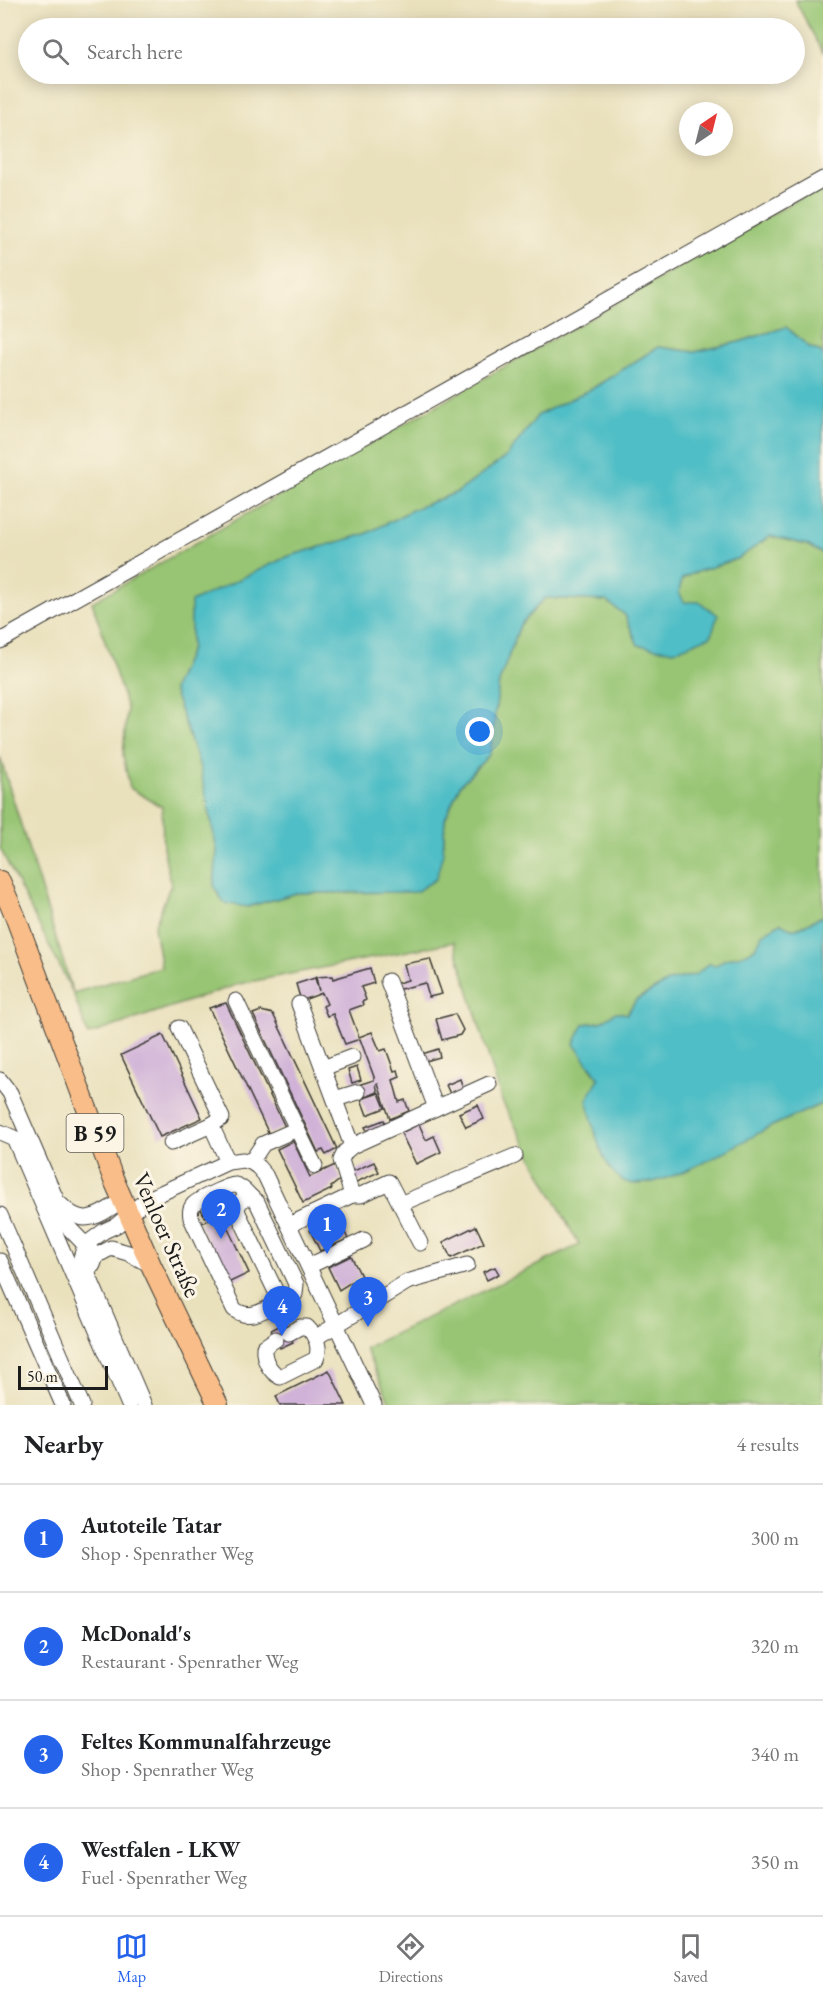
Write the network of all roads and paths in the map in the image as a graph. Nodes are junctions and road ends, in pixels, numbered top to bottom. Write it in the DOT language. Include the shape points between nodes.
graph roads {
  1 [pos="823,179"];
  2 [pos="0,641"];
  3 [pos="0,880"];
  4 [pos="388,981"];
  5 [pos="236,1001"];
  6 [pos="299,1004"];
  7 [pos="179,1028"];
  8 [pos="352,1057"];
  9 [pos="323,1068"];
  10 [pos="0,1080"];
  11 [pos="489,1084"];
  12 [pos="358,1092"];
  13 [pos="335,1100"];
  14 [pos="436,1108"];
  15 [pos="211,1125"];
  16 [pos="297,1129"];
  17 [pos="0,1132"];
  18 [pos="171,1143"];
  19 [pos="352,1146"];
  20 [pos="515,1156"];
  21 [pos="228,1162"];
  22 [pos="251,1162"];
  23 [pos="315,1166"];
  24 [pos="274,1194"];
  25 [pos="352,1195"];
  26 [pos="254,1200"];
  27 [pos="57,1202"];
  28 [pos="400,1204"];
  29 [pos="126,1208"];
  30 [pos="0,1215"];
  31 [pos="83,1220"];
  32 [pos="289,1225"];
  33 [pos="364,1240"];
  34 [pos="82,1241"];
  35 [pos="420,1243"];
  36 [pos="96,1256"];
  37 [pos="0,1261"];
  38 [pos="151,1265"];
  39 [pos="467,1265"];
  40 [pos="309,1266"];
  41 [pos="89,1276"];
  42 [pos="285,1299"];
  43 [pos="337,1326"];
  44 [pos="315,1338"];
  45 [pos="63,1405"];
  46 [pos="82,1405"];
  47 [pos="129,1405"];
  48 [pos="144,1405"];
  49 [pos="218,1405"];
  50 [pos="374,1405"];
  1 -- 2 [label="street"];
  3 -- 29 [label="main road, Venloer Straße / B 59"];
  4 -- 14 [label="street"];
  5 -- 16 [label="street"];
  6 -- 9 [label="street"];
  7 -- 15 [label="street" via="222,1118"];
  8 -- 9 [label="street"];
  9 -- 13 [label="street"];
  10 -- 27 [label="street" via="10,1093"];
  11 -- 14 [label="street"];
  12 -- 13 [label="street"];
  13 -- 19 [label="street"];
  14 -- 19 [label="street"];
  15 -- 18 [label="street"];
  15 -- 21 [label="street"];
  16 -- 22 [label="street" via="263,1144"];
  16 -- 23 [label="street"];
  17 -- 47 [label="street" via="14,1138"];
  19 -- 25 [label="street" via="341,1160"];
  20 -- 28 [label="street"];
  21 -- 22 [label="street"];
  21 -- 29 [label="street"];
  22 -- 24 [label="street" via="265,1175"];
  24 -- 26 [label="street"];
  24 -- 32 [label="street"];
  25 -- 28 [label="street" via="389,1182"];
  25 -- 32 [label="street"];
  26 -- 42 [label="street" via="296,1284 295,1294"];
  26 -- 42 [label="street" via="243,1199 237,1206 238,1213 278,1296"];
  26 -- 42 [label="street" via="235,1185 195,1203 191,1218 234,1309 252,1315"];
  27 -- 31 [label="street"];
  27 -- 34 [label="street" via="68,1227"];
  28 -- 35 [label="street"];
  29 -- 31 [label="street"];
  29 -- 34 [label="street"];
  29 -- 38 [label="main road, Venloer Straße / B 59"];
  30 -- 46 [label="street"];
  31 -- 34 [label="street"];
  32 -- 40 [label="street"];
  33 -- 40 [label="street"];
  34 -- 36 [label="street"];
  34 -- 41 [label="street" via="81,1258"];
  36 -- 38 [label="street" via="111,1248"];
  36 -- 41 [label="street"];
  37 -- 45 [label="street"];
  38 -- 49 [label="main road, Venloer Straße / B 59"];
  39 -- 43 [label="street" via="407,1282"];
  40 -- 43 [label="street"];
  41 -- 48 [label="street"];
  43 -- 44 [label="street"];
  43 -- 50 [label="street"];
  44 -- 44 [label="street" via="316,1359 280,1377 263,1356 264,1347 300,1327 307,1327"];
}
